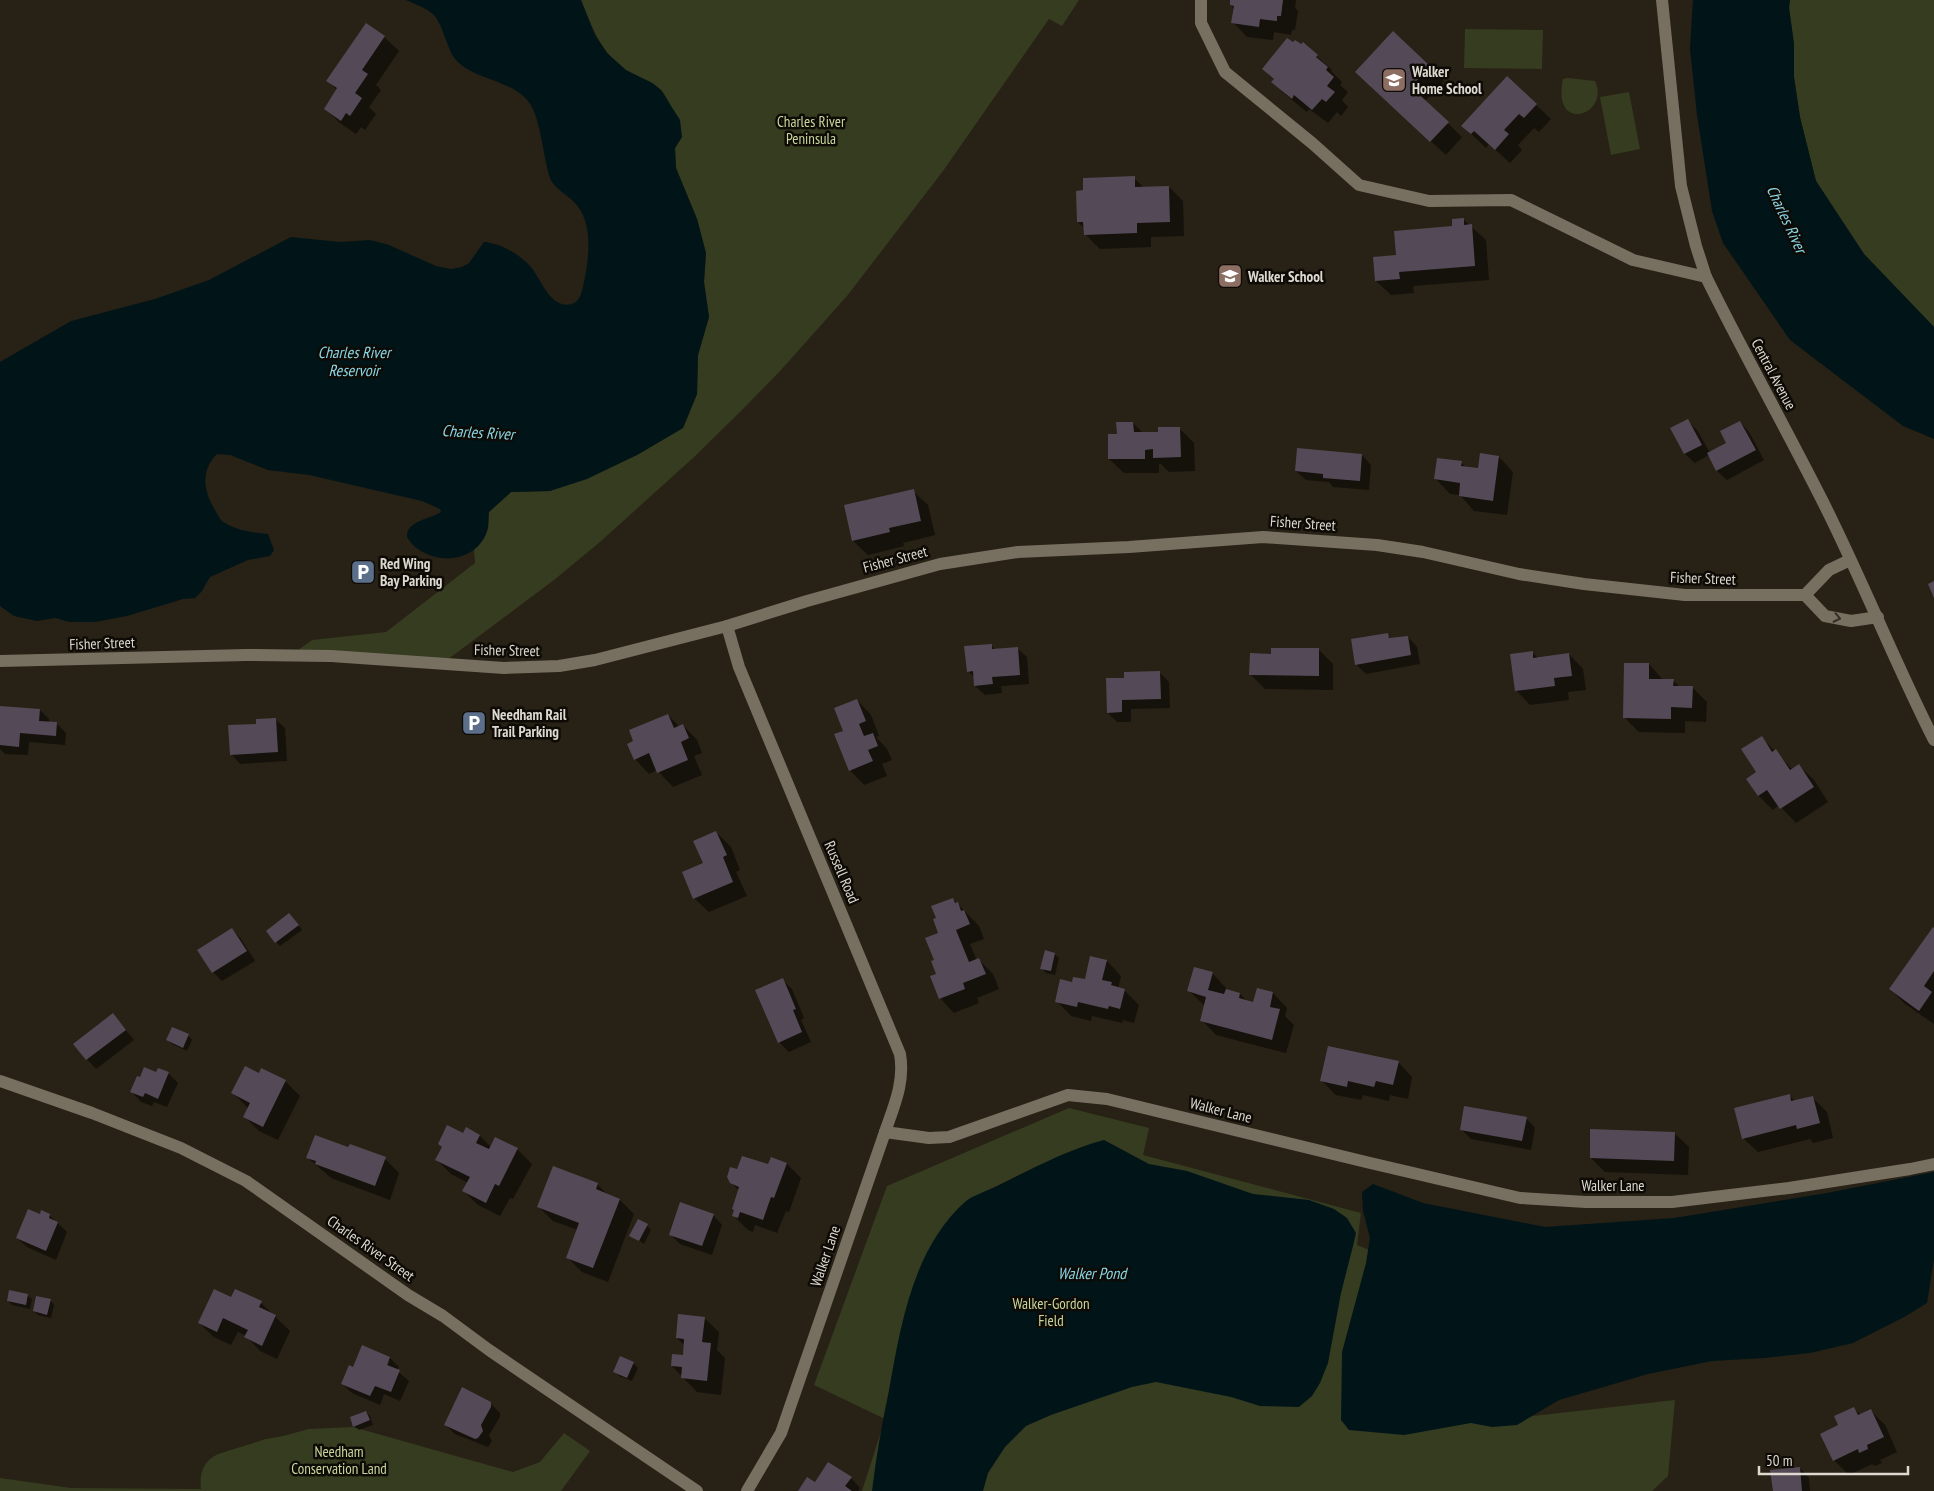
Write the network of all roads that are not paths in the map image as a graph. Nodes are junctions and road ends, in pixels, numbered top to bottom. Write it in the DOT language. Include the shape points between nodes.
graph roads {
  1 [pos="1201,0"];
  2 [pos="1662,0"];
  3 [pos="1706,277"];
  4 [pos="1850,560"];
  5 [pos="1805,595"];
  6 [pos="1878,617"];
  7 [pos="727,626"];
  8 [pos="0,660"];
  9 [pos="1934,740"];
  10 [pos="0,1081"];
  11 [pos="886,1132"];
  12 [pos="1934,1164"];
  13 [pos="697,1491"];
  14 [pos="747,1491"];
  1 -- 3 [label="street" via="1201,23 1225,72 1360,185 1429,201 1511,200 1633,260"];
  2 -- 3 [label="street, Central Avenue" via="1681,186"];
  3 -- 4 [label="street, Central Avenue"];
  4 -- 5 [label="street" via="1829,570"];
  4 -- 6 [label="street, Central Avenue"];
  5 -- 6 [label="street, one-way" via="1825,616 1851,621"];
  5 -- 7 [label="street, Fisher Street" via="1684,595 1519,574 1377,545 1263,537 1018,552 968,559 912,570"];
  6 -- 9 [label="street, Central Avenue"];
  7 -- 8 [label="street, Fisher Street" via="595,660 532,668 331,656"];
  7 -- 11 [label="street, Russell Road" via="739,667 900,1054 900,1085"];
  10 -- 13 [label="street, Charles River Street" via="180,1148 246,1181"];
  11 -- 12 [label="street, Walker Lane" via="929,1138 949,1137 1068,1095 1107,1099 1520,1198 1586,1202 1672,1202 1789,1188"];
  11 -- 14 [label="street, Walker Lane" via="780,1433"];
}
